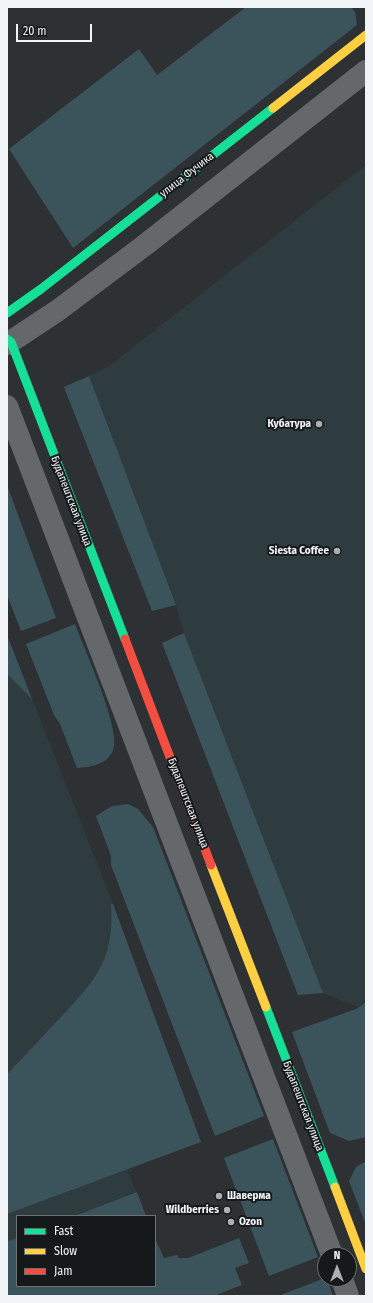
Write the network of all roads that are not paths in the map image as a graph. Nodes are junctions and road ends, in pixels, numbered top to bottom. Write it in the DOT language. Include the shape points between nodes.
graph roads {
  1 [pos="366,35"];
  2 [pos="366,71"];
  3 [pos="7,313"];
  4 [pos="8,342"];
  5 [pos="7,406"];
  6 [pos="329,1247"];
  7 [pos="366,1269"];
  1 -- 3 [label="street, улица Фучика"];
  2 -- 4 [label="street" via="145,245 57,311"];
  4 -- 7 [label="street, Будапештская улица"];
  5 -- 6 [label="street"];
}
